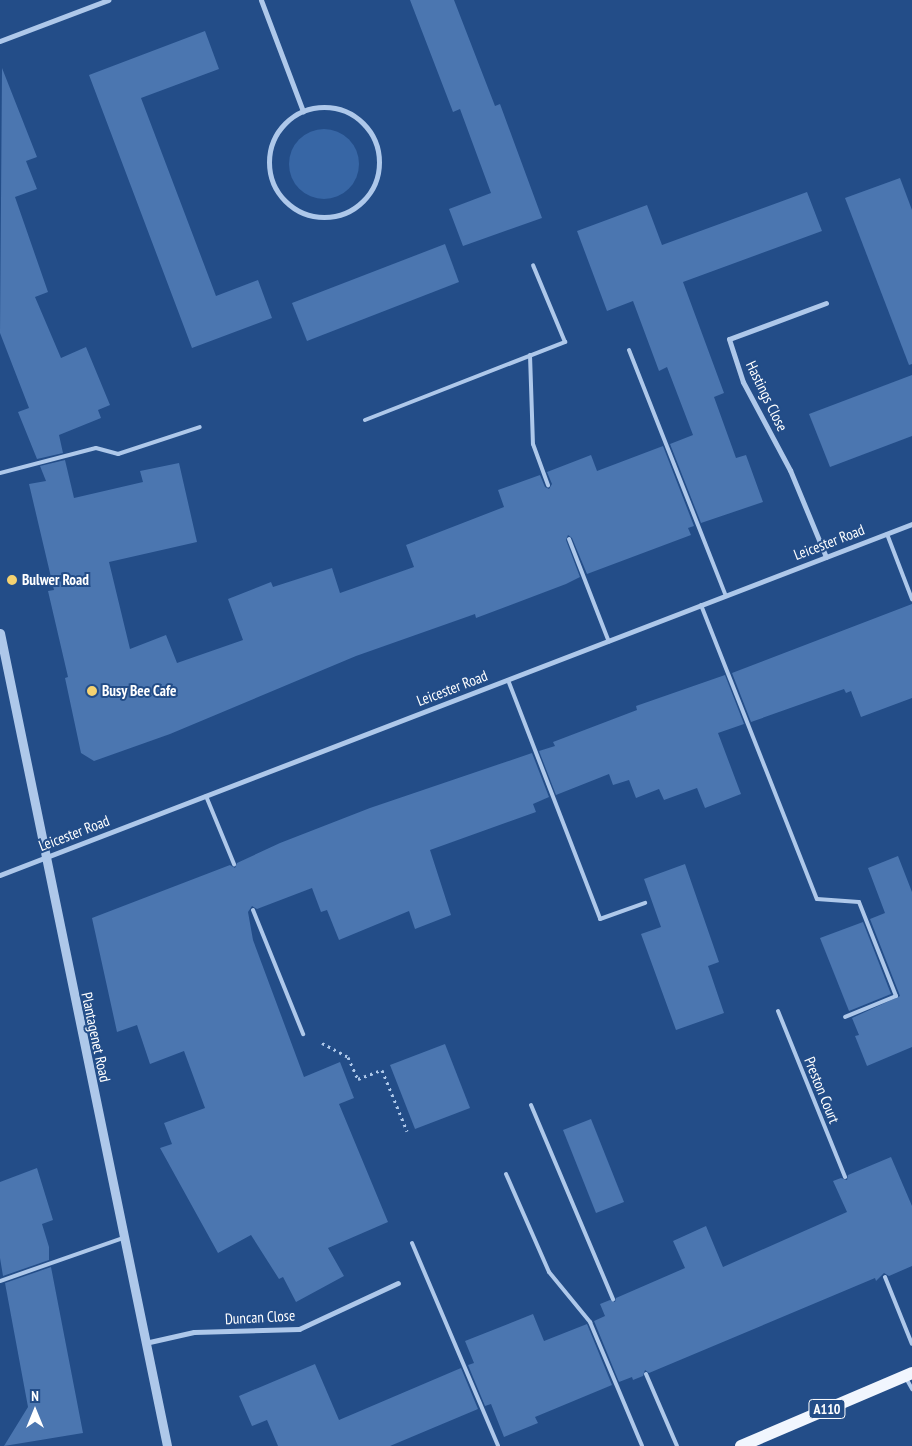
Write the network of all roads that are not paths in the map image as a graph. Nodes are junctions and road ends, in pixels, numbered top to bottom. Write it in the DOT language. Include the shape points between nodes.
graph roads {
  1 [pos="108,0"];
  2 [pos="261,0"];
  3 [pos="0,41"];
  4 [pos="303,110"];
  5 [pos="533,265"];
  6 [pos="826,303"];
  7 [pos="629,350"];
  8 [pos="530,355"];
  9 [pos="366,420"];
  10 [pos="200,427"];
  11 [pos="0,472"];
  12 [pos="548,485"];
  13 [pos="912,524"];
  14 [pos="886,534"];
  15 [pos="569,539"];
  16 [pos="826,557"];
  17 [pos="726,596"];
  18 [pos="912,599"];
  19 [pos="701,605"];
  20 [pos="0,633"];
  21 [pos="608,642"];
  22 [pos="508,680"];
  23 [pos="206,796"];
  24 [pos="45,857"];
  25 [pos="234,864"];
  26 [pos="0,875"];
  27 [pos="645,903"];
  28 [pos="253,910"];
  29 [pos="778,1012"];
  30 [pos="845,1017"];
  31 [pos="303,1034"];
  32 [pos="531,1105"];
  33 [pos="506,1174"];
  34 [pos="845,1177"];
  35 [pos="123,1238"];
  36 [pos="412,1243"];
  37 [pos="885,1277"];
  38 [pos="0,1281"];
  39 [pos="398,1283"];
  40 [pos="613,1299"];
  41 [pos="145,1343"];
  42 [pos="912,1344"];
  43 [pos="646,1374"];
  44 [pos="908,1374"];
  45 [pos="912,1388"];
  46 [pos="758,1443"];
  47 [pos="167,1446"];
  48 [pos="498,1446"];
  49 [pos="642,1446"];
  50 [pos="677,1446"];
  51 [pos="741,1446"];
  1 -- 3 [label="street"];
  2 -- 4 [label="street"];
  4 -- 4 [label="street" via="320,107 353,115 367,127 376,142 380,159 378,176 371,192 344,214 326,218 306,215 283,199 269,174 269,154 274,136"];
  5 -- 8 [label="lane" via="565,342"];
  6 -- 16 [label="street, Hastings Close" via="729,339 743,382 790,470"];
  7 -- 17 [label="lane"];
  8 -- 9 [label="lane"];
  8 -- 12 [label="lane" via="533,444"];
  10 -- 11 [label="lane" via="118,454 96,448"];
  13 -- 14 [label="street, Leicester Road"];
  14 -- 16 [label="street, Leicester Road"];
  14 -- 18 [label="lane"];
  15 -- 21 [label="lane"];
  16 -- 17 [label="street, Leicester Road"];
  17 -- 19 [label="street, Leicester Road"];
  19 -- 21 [label="street, Leicester Road"];
  19 -- 30 [label="lane" via="817,899 859,902 896,996"];
  20 -- 24 [label="street, Plantagenet Road"];
  21 -- 22 [label="street, Leicester Road"];
  22 -- 23 [label="street, Leicester Road"];
  22 -- 27 [label="lane" via="600,919"];
  23 -- 24 [label="street, Leicester Road"];
  23 -- 25 [label="lane"];
  24 -- 26 [label="street, Leicester Road"];
  24 -- 35 [label="street, Plantagenet Road"];
  28 -- 31 [label="lane"];
  29 -- 34 [label="lane, Preston Court"];
  32 -- 40 [label="lane"];
  33 -- 49 [label="lane" via="549,1272 590,1322"];
  35 -- 38 [label="lane"];
  35 -- 41 [label="street, Plantagenet Road"];
  36 -- 48 [label="lane"];
  37 -- 42 [label="lane"];
  39 -- 41 [label="street, Duncan Close" via="299,1329 194,1332"];
  41 -- 47 [label="street, Plantagenet Road"];
  43 -- 50 [label="lane"];
  44 -- 45 [label="lane"];
  44 -- 46 [label="main road, A110"];
  46 -- 51 [label="main road, A110"];
}
